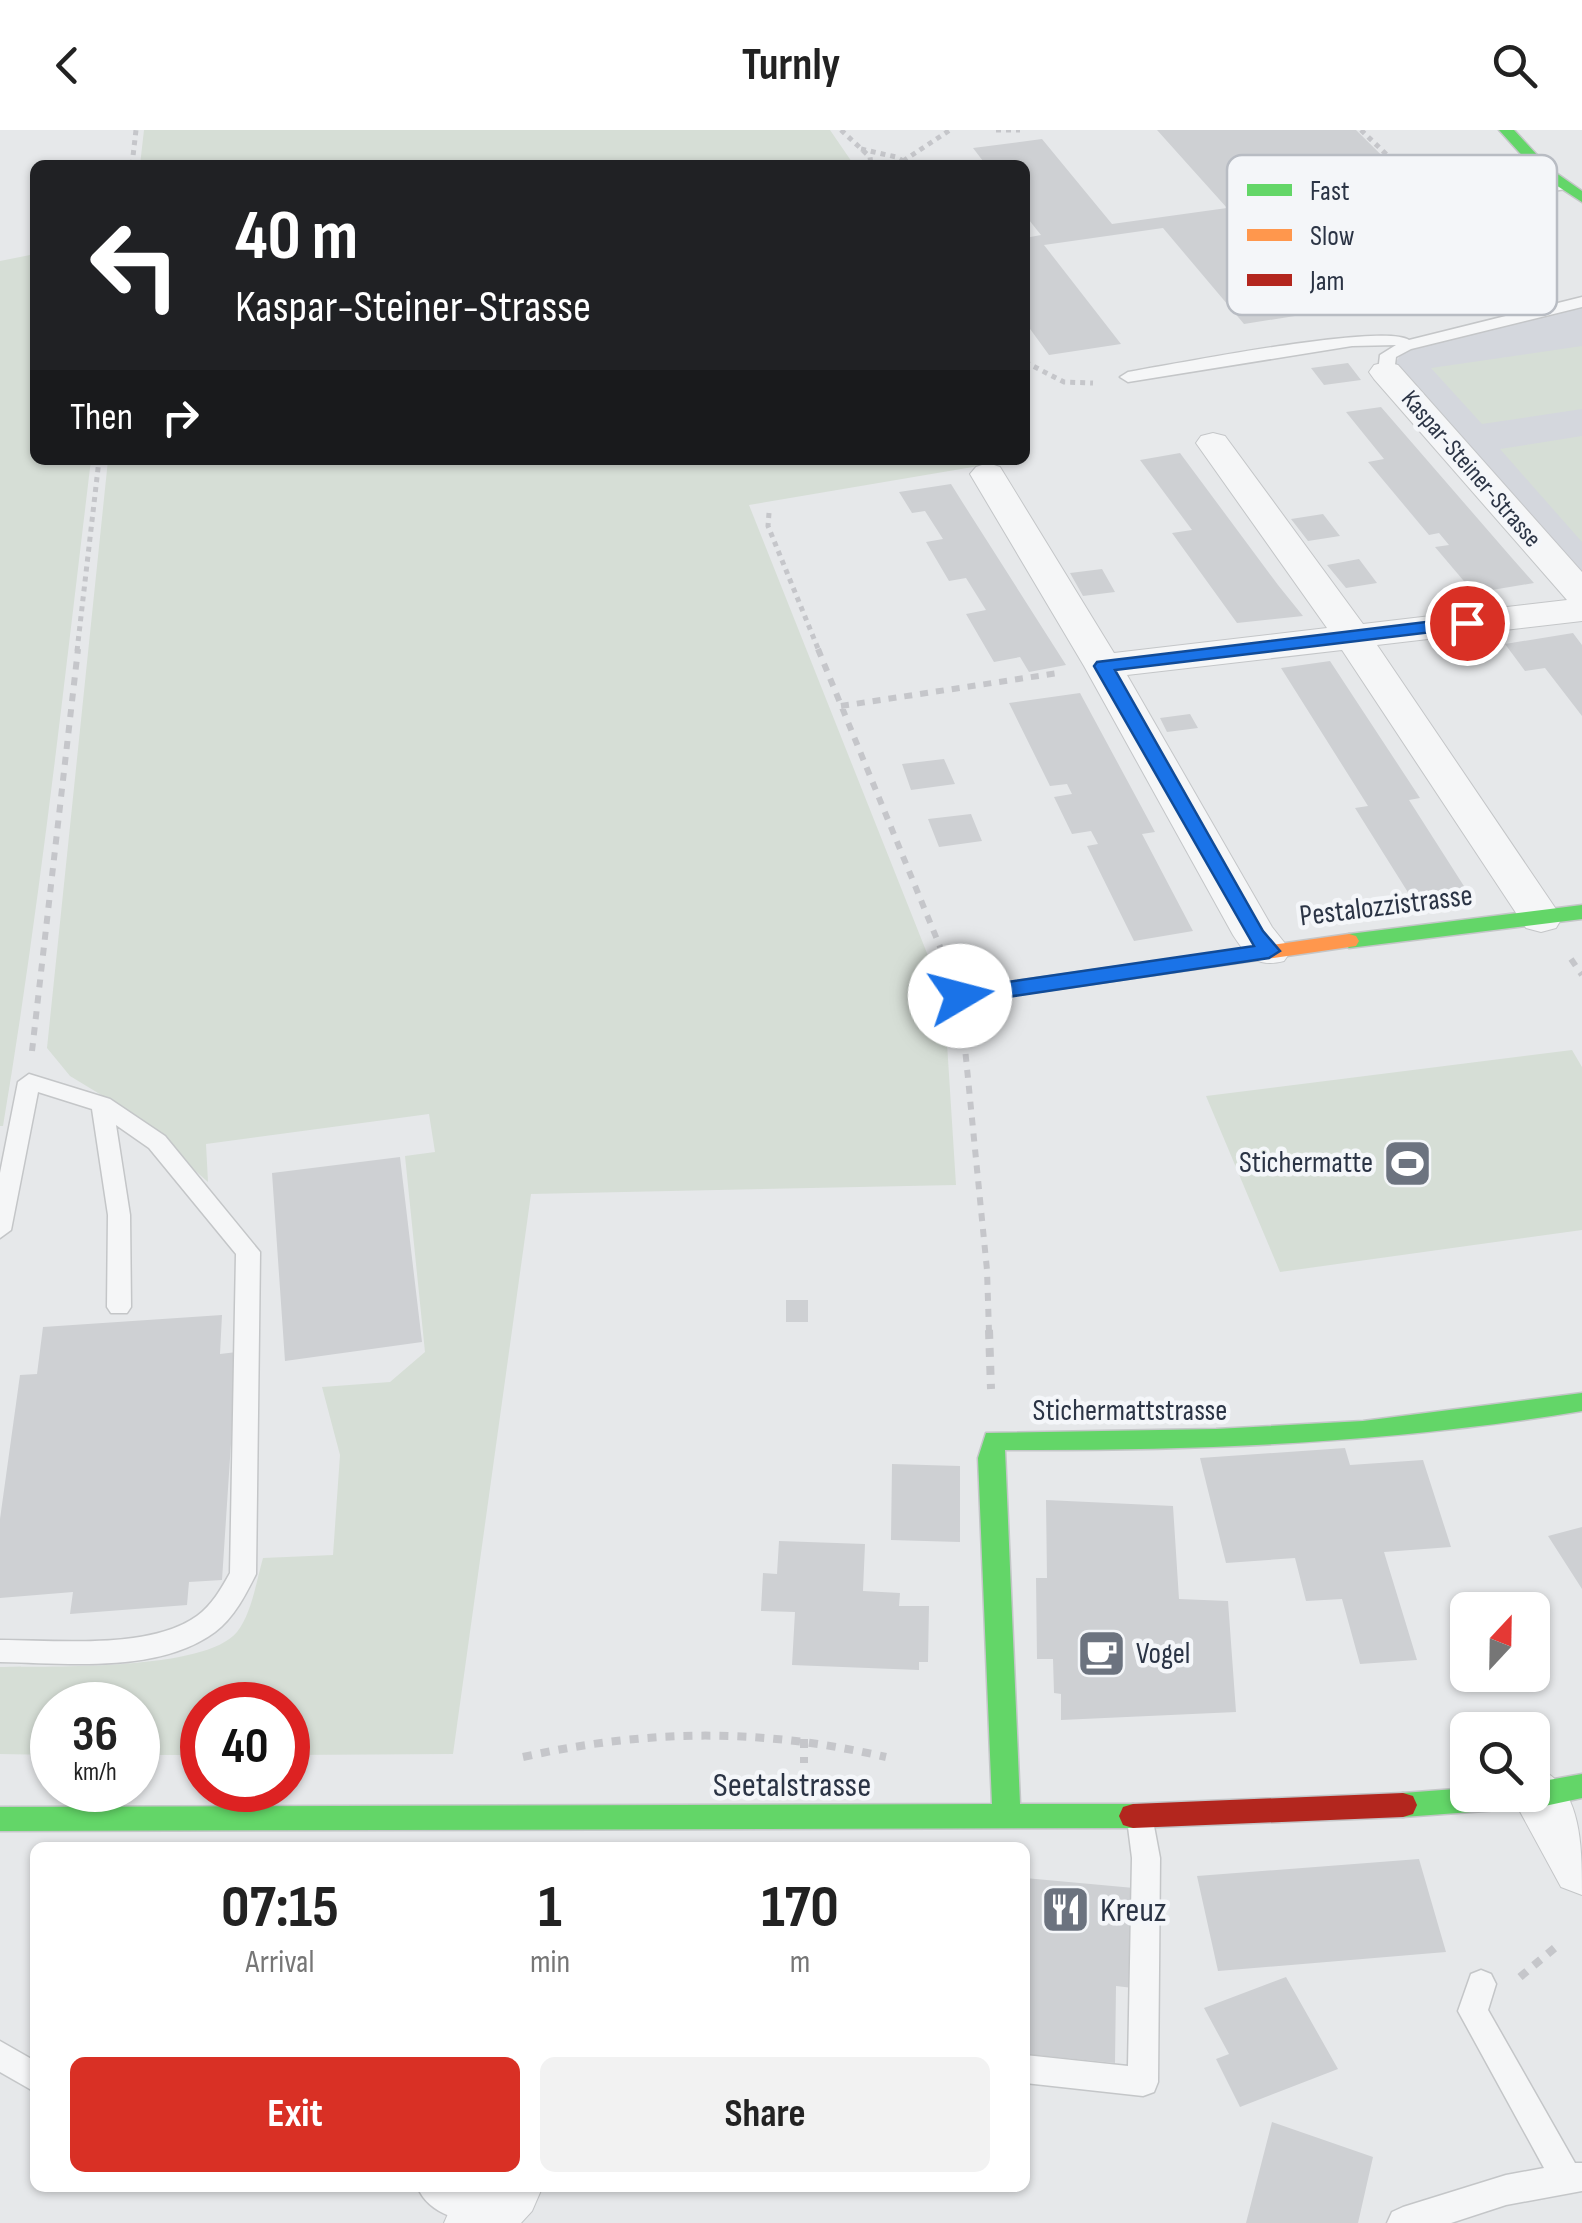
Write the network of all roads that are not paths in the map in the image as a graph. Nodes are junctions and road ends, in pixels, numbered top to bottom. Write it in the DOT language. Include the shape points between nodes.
graph roads {
  1 [pos="1506,130"];
  2 [pos="1531,155"];
  3 [pos="1557,182"];
  4 [pos="1561,186"];
  5 [pos="1557,187"];
  6 [pos="1582,198"];
  7 [pos="1582,302"];
  8 [pos="1557,310"];
  9 [pos="1540,315"];
  10 [pos="1396,359"];
  11 [pos="1128,378"];
  12 [pos="1213,443"];
  13 [pos="988,474"];
  14 [pos="1582,595"];
  15 [pos="1582,610"];
  16 [pos="1352,636"];
  17 [pos="1104,666"];
  18 [pos="1582,912"];
  19 [pos="1541,918"];
  20 [pos="1269,951"];
  21 [pos="960,996"];
  22 [pos="102,1104"];
  23 [pos="0,1230"];
  24 [pos="119,1307"];
  25 [pos="1582,1402"];
  26 [pos="0,1652"];
  27 [pos="1561,1791"];
  28 [pos="1141,1816"];
  29 [pos="0,1819"];
  30 [pos="1007,1819"];
  31 [pos="800,1834"];
  32 [pos="1582,1868"];
  33 [pos="1482,1984"];
  34 [pos="0,2055"];
  35 [pos="1030,2070"];
  36 [pos="30,2075"];
  37 [pos="1575,2178"];
  38 [pos="1403,2223"];
  1 -- 2 [label="street"];
  3 -- 4 [label="street"];
  4 -- 5 [label="lane"];
  4 -- 6 [label="street"];
  7 -- 8 [label="lane, Kaspar-Steiner-Strasse"];
  9 -- 10 [label="lane, Kaspar-Steiner-Strasse"];
  10 -- 11 [label="lane" via="1400,340 1352,341"];
  10 -- 14 [label="street, Kaspar-Steiner-Strasse"];
  12 -- 16 [label="street"];
  13 -- 17 [label="street"];
  15 -- 16 [label="street"];
  16 -- 17 [label="street"];
  16 -- 19 [label="street"];
  17 -- 20 [label="street"];
  18 -- 19 [label="street, Pestalozzistrasse"];
  19 -- 20 [label="street, Pestalozzistrasse"];
  20 -- 21 [label="street, Pestalozzistrasse"];
  22 -- 23 [label="lane" via="29,1082"];
  22 -- 24 [label="lane" via="119,1215"];
  22 -- 26 [label="lane" via="157,1142 248,1252 244,1574 204,1626 166,1641 103,1652"];
  25 -- 30 [label="street, Stichermattstrasse" via="1496,1420 1347,1436 1206,1443 996,1440 990,1458"];
  27 -- 28 [label="street, Seetalstrasse" via="1315,1811"];
  27 -- 32 [label="street"];
  28 -- 30 [label="street, Seetalstrasse"];
  28 -- 35 [label="lane" via="1142,2082"];
  29 -- 31 [label="street, Seetalstrasse"];
  30 -- 31 [label="street, Seetalstrasse"];
  33 -- 37 [label="lane" via="1473,2011"];
  34 -- 36 [label="lane"];
  37 -- 38 [label="lane" via="1506,2190"];
}
